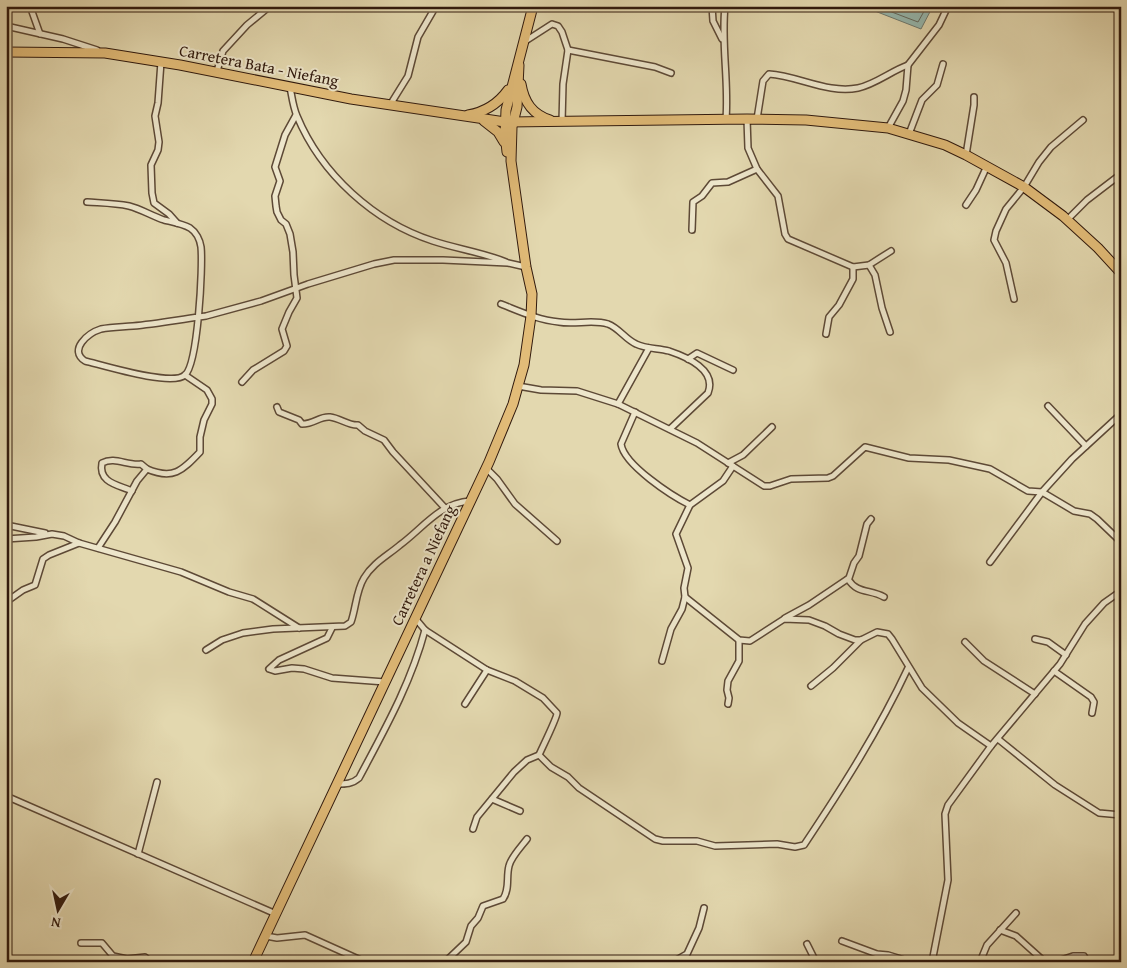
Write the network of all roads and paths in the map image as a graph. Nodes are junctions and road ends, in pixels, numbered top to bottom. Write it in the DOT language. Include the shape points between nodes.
graph roads {
  1 [pos="30,6"];
  2 [pos="270,6"];
  3 [pos="436,6"];
  4 [pos="533,6"];
  5 [pos="712,6"];
  6 [pos="724,6"];
  7 [pos="948,6"];
  8 [pos="6,26"];
  9 [pos="40,34"];
  10 [pos="723,41"];
  11 [pos="524,43"];
  12 [pos="568,50"];
  13 [pos="6,52"];
  14 [pos="105,53"];
  15 [pos="161,62"];
  16 [pos="944,64"];
  17 [pos="908,65"];
  18 [pos="519,69"];
  19 [pos="216,72"];
  20 [pos="672,72"];
  21 [pos="511,85"];
  22 [pos="289,86"];
  23 [pos="974,96"];
  24 [pos="390,106"];
  25 [pos="296,115"];
  26 [pos="458,116"];
  27 [pos="726,119"];
  28 [pos="747,119"];
  29 [pos="757,119"];
  30 [pos="483,120"];
  31 [pos="1083,120"];
  32 [pos="560,122"];
  33 [pos="509,123"];
  34 [pos="526,123"];
  35 [pos="888,128"];
  36 [pos="909,134"];
  37 [pos="512,136"];
  38 [pos="966,155"];
  39 [pos="509,156"];
  40 [pos="987,166"];
  41 [pos="757,169"];
  42 [pos="1121,174"];
  43 [pos="1024,187"];
  44 [pos="87,202"];
  45 [pos="966,205"];
  46 [pos="1067,220"];
  47 [pos="178,224"];
  48 [pos="692,230"];
  49 [pos="891,251"];
  50 [pos="508,263"];
  51 [pos="869,265"];
  52 [pos="526,267"];
  53 [pos="853,267"];
  54 [pos="1121,273"];
  55 [pos="296,288"];
  56 [pos="1014,299"];
  57 [pos="501,304"];
  58 [pos="531,316"];
  59 [pos="199,317"];
  60 [pos="890,332"];
  61 [pos="826,334"];
  62 [pos="649,348"];
  63 [pos="688,359"];
  64 [pos="733,370"];
  65 [pos="185,375"];
  66 [pos="242,382"];
  67 [pos="518,386"];
  68 [pos="618,404"];
  69 [pos="1048,406"];
  70 [pos="277,407"];
  71 [pos="635,412"];
  72 [pos="1121,414"];
  73 [pos="772,427"];
  74 [pos="670,429"];
  75 [pos="1086,446"];
  76 [pos="731,464"];
  77 [pos="486,468"];
  78 [pos="147,469"];
  79 [pos="132,491"];
  80 [pos="1042,492"];
  81 [pos="470,501"];
  82 [pos="690,505"];
  83 [pos="445,508"];
  84 [pos="871,519"];
  85 [pos="6,525"];
  86 [pos="46,534"];
  87 [pos="6,538"];
  88 [pos="557,541"];
  89 [pos="1121,542"];
  90 [pos="80,543"];
  91 [pos="98,548"];
  92 [pos="990,562"];
  93 [pos="848,579"];
  94 [pos="1121,591"];
  95 [pos="685,597"];
  96 [pos="884,597"];
  97 [pos="6,602"];
  98 [pos="415,618"];
  99 [pos="784,619"];
  100 [pos="299,628"];
  101 [pos="332,628"];
  102 [pos="425,630"];
  103 [pos="1035,639"];
  104 [pos="739,640"];
  105 [pos="861,640"];
  106 [pos="965,642"];
  107 [pos="206,650"];
  108 [pos="1066,655"];
  109 [pos="662,661"];
  110 [pos="908,668"];
  111 [pos="487,670"];
  112 [pos="1054,671"];
  113 [pos="385,682"];
  114 [pos="811,686"];
  115 [pos="1035,694"];
  116 [pos="465,704"];
  117 [pos="728,704"];
  118 [pos="1092,713"];
  119 [pos="998,739"];
  120 [pos="991,746"];
  121 [pos="539,755"];
  122 [pos="157,782"];
  123 [pos="337,784"];
  124 [pos="8,798"];
  125 [pos="492,799"];
  126 [pos="520,811"];
  127 [pos="1121,815"];
  128 [pos="473,829"];
  129 [pos="527,838"];
  130 [pos="138,854"];
  131 [pos="704,908"];
  132 [pos="1016,913"];
  133 [pos="276,914"];
  134 [pos="1000,930"];
  135 [pos="266,936"];
  136 [pos="842,941"];
  137 [pos="81,943"];
  138 [pos="806,944"];
  139 [pos="151,962"];
  140 [pos="253,962"];
  141 [pos="365,962"];
  142 [pos="445,962"];
  143 [pos="673,962"];
  144 [pos="816,962"];
  145 [pos="911,962"];
  146 [pos="932,962"];
  147 [pos="980,962"];
  148 [pos="1045,962"];
  149 [pos="1055,962"];
  150 [pos="1087,962"];
  1 -- 9 [label="street"];
  2 -- 19 [label="street" via="223,51"];
  3 -- 24 [label="street" via="418,37 408,76"];
  4 -- 11 [label="main road"];
  5 -- 10 [label="street" via="713,20"];
  6 -- 10 [label="street"];
  7 -- 17 [label="street" via="939,25"];
  8 -- 9 [label="street"];
  9 -- 14 [label="street"];
  10 -- 27 [label="street"];
  11 -- 12 [label="street" via="552,24 562,32"];
  11 -- 18 [label="main road"];
  12 -- 20 [label="street"];
  12 -- 32 [label="street"];
  13 -- 14 [label="main road, Carretera Bata - Niefang"];
  14 -- 15 [label="main road, Carretera Bata - Niefang"];
  15 -- 19 [label="main road, Carretera Bata - Niefang"];
  15 -- 47 [label="street" via="155,116 159,142 152,165 152,193 154,203"];
  16 -- 36 [label="street" via="937,85 922,100"];
  17 -- 29 [label="street" via="860,87 847,89 769,74 763,80"];
  17 -- 35 [label="street" via="904,95"];
  18 -- 21 [label="main road"];
  18 -- 32 [label="main road" via="526,101 533,111"];
  18 -- 33 [label="main road" via="517,107"];
  19 -- 22 [label="main road, Carretera Bata - Niefang"];
  21 -- 26 [label="main road" via="492,106"];
  21 -- 33 [label="main road"];
  22 -- 24 [label="main road, Carretera Bata - Niefang"];
  22 -- 25 [label="street"];
  23 -- 38 [label="street"];
  24 -- 26 [label="main road, Carretera Bata - Niefang"];
  25 -- 50 [label="street" via="310,144 362,203 396,226 431,241 493,256"];
  25 -- 55 [label="street" via="285,135 275,167 280,181 275,196 277,212 290,234"];
  26 -- 30 [label="main road, Carretera Bata - Niefang"];
  27 -- 28 [label="main road, Carretera Bata - Niefang"];
  27 -- 32 [label="main road, Carretera Bata - Niefang"];
  28 -- 29 [label="main road, Carretera Bata - Niefang"];
  28 -- 41 [label="street" via="748,148"];
  29 -- 35 [label="main road, Carretera Bata - Niefang"];
  30 -- 33 [label="main road, Carretera Bata - Niefang"];
  30 -- 39 [label="main road" via="503,138"];
  31 -- 43 [label="street" via="1051,147"];
  32 -- 34 [label="main road, Carretera Bata - Niefang"];
  33 -- 34 [label="main road, Carretera Bata - Niefang"];
  33 -- 37 [label="main road"];
  33 -- 39 [label="main road"];
  34 -- 37 [label="main road" via="519,125"];
  35 -- 36 [label="main road, Carretera Bata - Niefang"];
  36 -- 38 [label="main road, Carretera Bata - Niefang"];
  37 -- 39 [label="main road"];
  38 -- 40 [label="main road, Carretera Bata - Niefang"];
  39 -- 52 [label="main road, Carretera a Niefang"];
  40 -- 43 [label="main road, Carretera Bata - Niefang"];
  40 -- 45 [label="street"];
  41 -- 48 [label="street" via="728,182 712,183 693,202"];
  41 -- 53 [label="street" via="778,196 788,239"];
  42 -- 46 [label="street"];
  43 -- 46 [label="main road, Carretera Bata - Niefang"];
  43 -- 56 [label="street" via="1006,209 994,240 1006,263"];
  44 -- 47 [label="street" via="129,206"];
  46 -- 54 [label="main road, Carretera Bata - Niefang"];
  47 -- 59 [label="street" via="195,233 201,246"];
  49 -- 51 [label="street"];
  50 -- 52 [label="street"];
  50 -- 55 [label="street" via="394,260"];
  51 -- 53 [label="street"];
  51 -- 60 [label="street" via="875,275"];
  52 -- 58 [label="main road, Carretera a Niefang" via="532,294"];
  53 -- 61 [label="street" via="853,279 839,305 828,317"];
  55 -- 59 [label="street"];
  55 -- 66 [label="street" via="297,298 282,329 287,346"];
  57 -- 58 [label="street"];
  58 -- 62 [label="street" via="557,322 608,324 634,343"];
  58 -- 67 [label="main road, Carretera a Niefang"];
  59 -- 65 [label="street"];
  59 -- 65 [label="street" via="100,330 91,334 77,351 85,361 142,375 174,378"];
  62 -- 63 [label="street"];
  62 -- 68 [label="street"];
  63 -- 64 [label="street" via="697,353"];
  63 -- 74 [label="street" via="704,370 710,387 702,400"];
  65 -- 78 [label="street" via="207,390 212,399 204,420 200,452 177,472 159,474"];
  67 -- 68 [label="street" via="577,391"];
  67 -- 77 [label="main road, Carretera a Niefang"];
  68 -- 71 [label="street"];
  69 -- 75 [label="street"];
  70 -- 83 [label="street" via="279,412 302,424 312,424 329,417 358,425 384,440"];
  71 -- 74 [label="street"];
  71 -- 82 [label="street" via="621,444 626,456 670,494"];
  72 -- 75 [label="street"];
  73 -- 76 [label="street"];
  74 -- 76 [label="street"];
  75 -- 80 [label="street"];
  76 -- 80 [label="street" via="764,486 770,486 790,479 833,476 865,447 909,458 950,460 990,469 1028,491"];
  76 -- 82 [label="street" via="723,480"];
  77 -- 81 [label="main road, Carretera a Niefang"];
  77 -- 88 [label="street" via="515,504"];
  78 -- 79 [label="street"];
  78 -- 79 [label="street" via="141,464 128,465 115,460 102,463 102,474 106,480"];
  79 -- 91 [label="street"];
  80 -- 89 [label="street" via="1074,511 1090,514"];
  80 -- 92 [label="street"];
  81 -- 83 [label="street"];
  81 -- 98 [label="main road, Carretera a Niefang"];
  82 -- 95 [label="street" via="676,534 688,568"];
  83 -- 101 [label="street" via="370,569 362,580 351,622"];
  84 -- 93 [label="street"];
  85 -- 86 [label="street"];
  86 -- 87 [label="street"];
  86 -- 90 [label="street" via="64,536"];
  90 -- 91 [label="street"];
  90 -- 97 [label="street" via="43,559 34,585"];
  91 -- 100 [label="street" via="181,572 253,599"];
  93 -- 96 [label="street" via="852,586"];
  93 -- 99 [label="street"];
  94 -- 108 [label="street" via="1104,603 1085,624"];
  95 -- 104 [label="street"];
  95 -- 109 [label="street"];
  98 -- 102 [label="street"];
  98 -- 113 [label="main road, Carretera a Niefang"];
  99 -- 104 [label="street" via="750,641"];
  99 -- 105 [label="street" via="809,620"];
  100 -- 101 [label="street"];
  100 -- 107 [label="street" via="243,633"];
  101 -- 113 [label="street" via="327,638 279,660 269,669 304,668 332,678"];
  102 -- 111 [label="street"];
  102 -- 123 [label="street" via="398,705 359,778 354,783"];
  103 -- 108 [label="street" via="1048,642"];
  104 -- 117 [label="street" via="738,663 728,681"];
  105 -- 110 [label="street" via="877,632 888,634"];
  105 -- 114 [label="street"];
  106 -- 115 [label="street" via="984,661"];
  108 -- 112 [label="street"];
  110 -- 120 [label="street" via="922,688 948,714"];
  110 -- 121 [label="street" via="838,794 804,845 795,848 777,844 715,846 697,841 655,839 579,788"];
  111 -- 116 [label="street"];
  111 -- 121 [label="street" via="524,686 543,698 557,713"];
  112 -- 115 [label="street"];
  112 -- 118 [label="street" via="1091,697 1094,702"];
  113 -- 123 [label="main road, Carretera a Niefang"];
  115 -- 119 [label="street"];
  119 -- 120 [label="street"];
  119 -- 127 [label="street" via="1055,785 1099,814"];
  120 -- 146 [label="street" via="946,810 948,880"];
  121 -- 125 [label="street" via="527,760 514,772"];
  122 -- 130 [label="street"];
  123 -- 133 [label="main road, Carretera a Niefang"];
  124 -- 130 [label="street"];
  125 -- 126 [label="street"];
  125 -- 128 [label="street" via="477,817"];
  129 -- 142 [label="street" via="509,867 505,897 483,906 466,942"];
  130 -- 133 [label="street"];
  131 -- 143 [label="street" via="700,928 688,954"];
  132 -- 134 [label="street"];
  133 -- 135 [label="main road, Carretera a Niefang"];
  134 -- 147 [label="street" via="987,945"];
  134 -- 148 [label="street" via="1016,936"];
  135 -- 140 [label="main road, Carretera a Niefang"];
  135 -- 141 [label="street" via="305,935"];
  136 -- 145 [label="street" via="876,954"];
  137 -- 139 [label="street" via="102,943 113,956 127,959 145,957"];
  138 -- 144 [label="street"];
  149 -- 150 [label="street" via="1084,956"];
}
